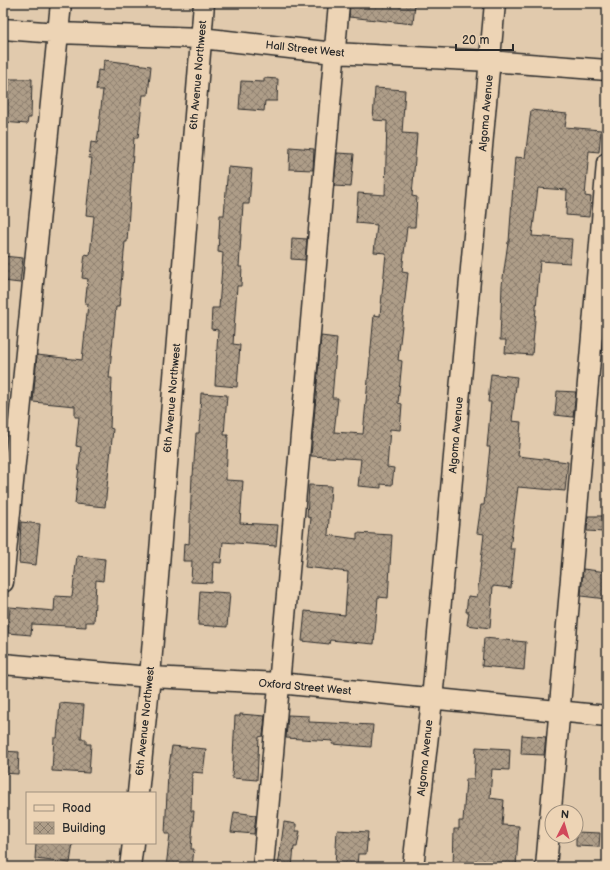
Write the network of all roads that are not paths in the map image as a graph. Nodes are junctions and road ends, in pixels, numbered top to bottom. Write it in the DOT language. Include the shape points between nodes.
graph roads {
  1 [pos="61,3"];
  2 [pos="204,3"];
  3 [pos="339,3"];
  4 [pos="495,3"];
  5 [pos="3,29"];
  6 [pos="58,34"];
  7 [pos="201,38"];
  8 [pos="334,52"];
  9 [pos="490,61"];
  10 [pos="607,70"];
  11 [pos="607,162"];
  12 [pos="3,582"];
  13 [pos="3,664"];
  14 [pos="150,677"];
  15 [pos="279,683"];
  16 [pos="432,700"];
  17 [pos="559,712"];
  18 [pos="607,716"];
  19 [pos="138,792"];
  20 [pos="133,844"];
  21 [pos="130,867"];
  22 [pos="263,867"];
  23 [pos="413,867"];
  24 [pos="546,867"];
  1 -- 6 [label="street"];
  2 -- 7 [label="street, 6th Avenue Northwest"];
  3 -- 8 [label="street"];
  4 -- 9 [label="street, Algoma Avenue"];
  5 -- 6 [label="street, Hall Street West"];
  6 -- 7 [label="street, Hall Street West"];
  6 -- 12 [label="street"];
  7 -- 8 [label="street, Hall Street West"];
  7 -- 14 [label="street, 6th Avenue Northwest"];
  8 -- 9 [label="street, Hall Street West"];
  8 -- 15 [label="street"];
  9 -- 10 [label="street, Hall Street West"];
  9 -- 16 [label="street, Algoma Avenue"];
  11 -- 17 [label="street"];
  13 -- 14 [label="street, Oxford Street West"];
  14 -- 15 [label="street, Oxford Street West"];
  14 -- 19 [label="street, 6th Avenue Northwest"];
  15 -- 16 [label="street, Oxford Street West"];
  15 -- 22 [label="street"];
  16 -- 17 [label="street, Oxford Street West"];
  16 -- 23 [label="street, Algoma Avenue"];
  17 -- 18 [label="street, Oxford Street West"];
  17 -- 24 [label="street"];
  20 -- 21 [label="street"];
}
